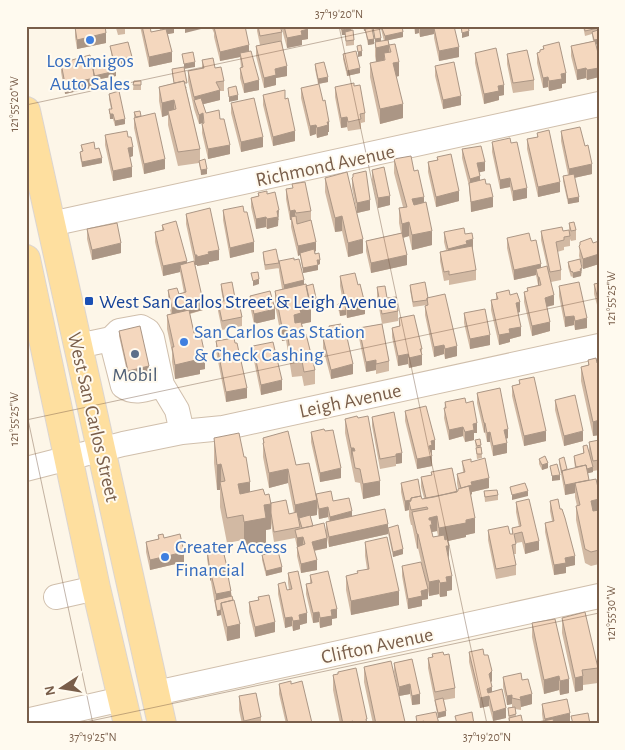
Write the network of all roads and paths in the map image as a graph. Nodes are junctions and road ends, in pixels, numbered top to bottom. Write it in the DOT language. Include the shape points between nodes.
graph roads {
  1 [pos="599,104"];
  2 [pos="27,120"];
  3 [pos="51,224"];
  4 [pos="26,259"];
  5 [pos="111,339"];
  6 [pos="78,346"];
  7 [pos="599,346"];
  8 [pos="120,379"];
  9 [pos="162,385"];
  10 [pos="86,386"];
  11 [pos="182,432"];
  12 [pos="101,449"];
  13 [pos="68,458"];
  14 [pos="26,469"];
  15 [pos="96,588"];
  16 [pos="599,596"];
  17 [pos="56,597"];
  18 [pos="156,693"];
  19 [pos="125,711"];
  20 [pos="64,718"];
  21 [pos="26,721"];
  22 [pos="162,724"];
  1 -- 3 [label="street, Richmond Avenue"];
  2 -- 3 [label="main road, West San Carlos Street"];
  3 -- 6 [label="main road, West San Carlos Street"];
  4 -- 13 [label="main road, West San Carlos Street"];
  5 -- 6 [label="street"];
  5 -- 8 [label="street"];
  5 -- 9 [label="street" via="119,331 141,327 148,331"];
  6 -- 10 [label="main road, West San Carlos Street"];
  7 -- 11 [label="street, Leigh Avenue" via="223,428"];
  8 -- 9 [label="street" via="129,390"];
  8 -- 10 [label="street"];
  9 -- 11 [label="street" via="176,410"];
  10 -- 12 [label="main road, West San Carlos Street"];
  11 -- 12 [label="street, Leigh Avenue"];
  12 -- 13 [label="street, Leigh Avenue"];
  12 -- 18 [label="main road, West San Carlos Street"];
  13 -- 14 [label="street, Leigh Avenue"];
  13 -- 15 [label="main road, West San Carlos Street"];
  15 -- 17 [label="street"];
  15 -- 19 [label="main road, West San Carlos Street"];
  16 -- 18 [label="street, Clifton Avenue"];
  18 -- 22 [label="main road, West San Carlos Street"];
  19 -- 20 [label="street"];
  20 -- 21 [label="street"];
}
